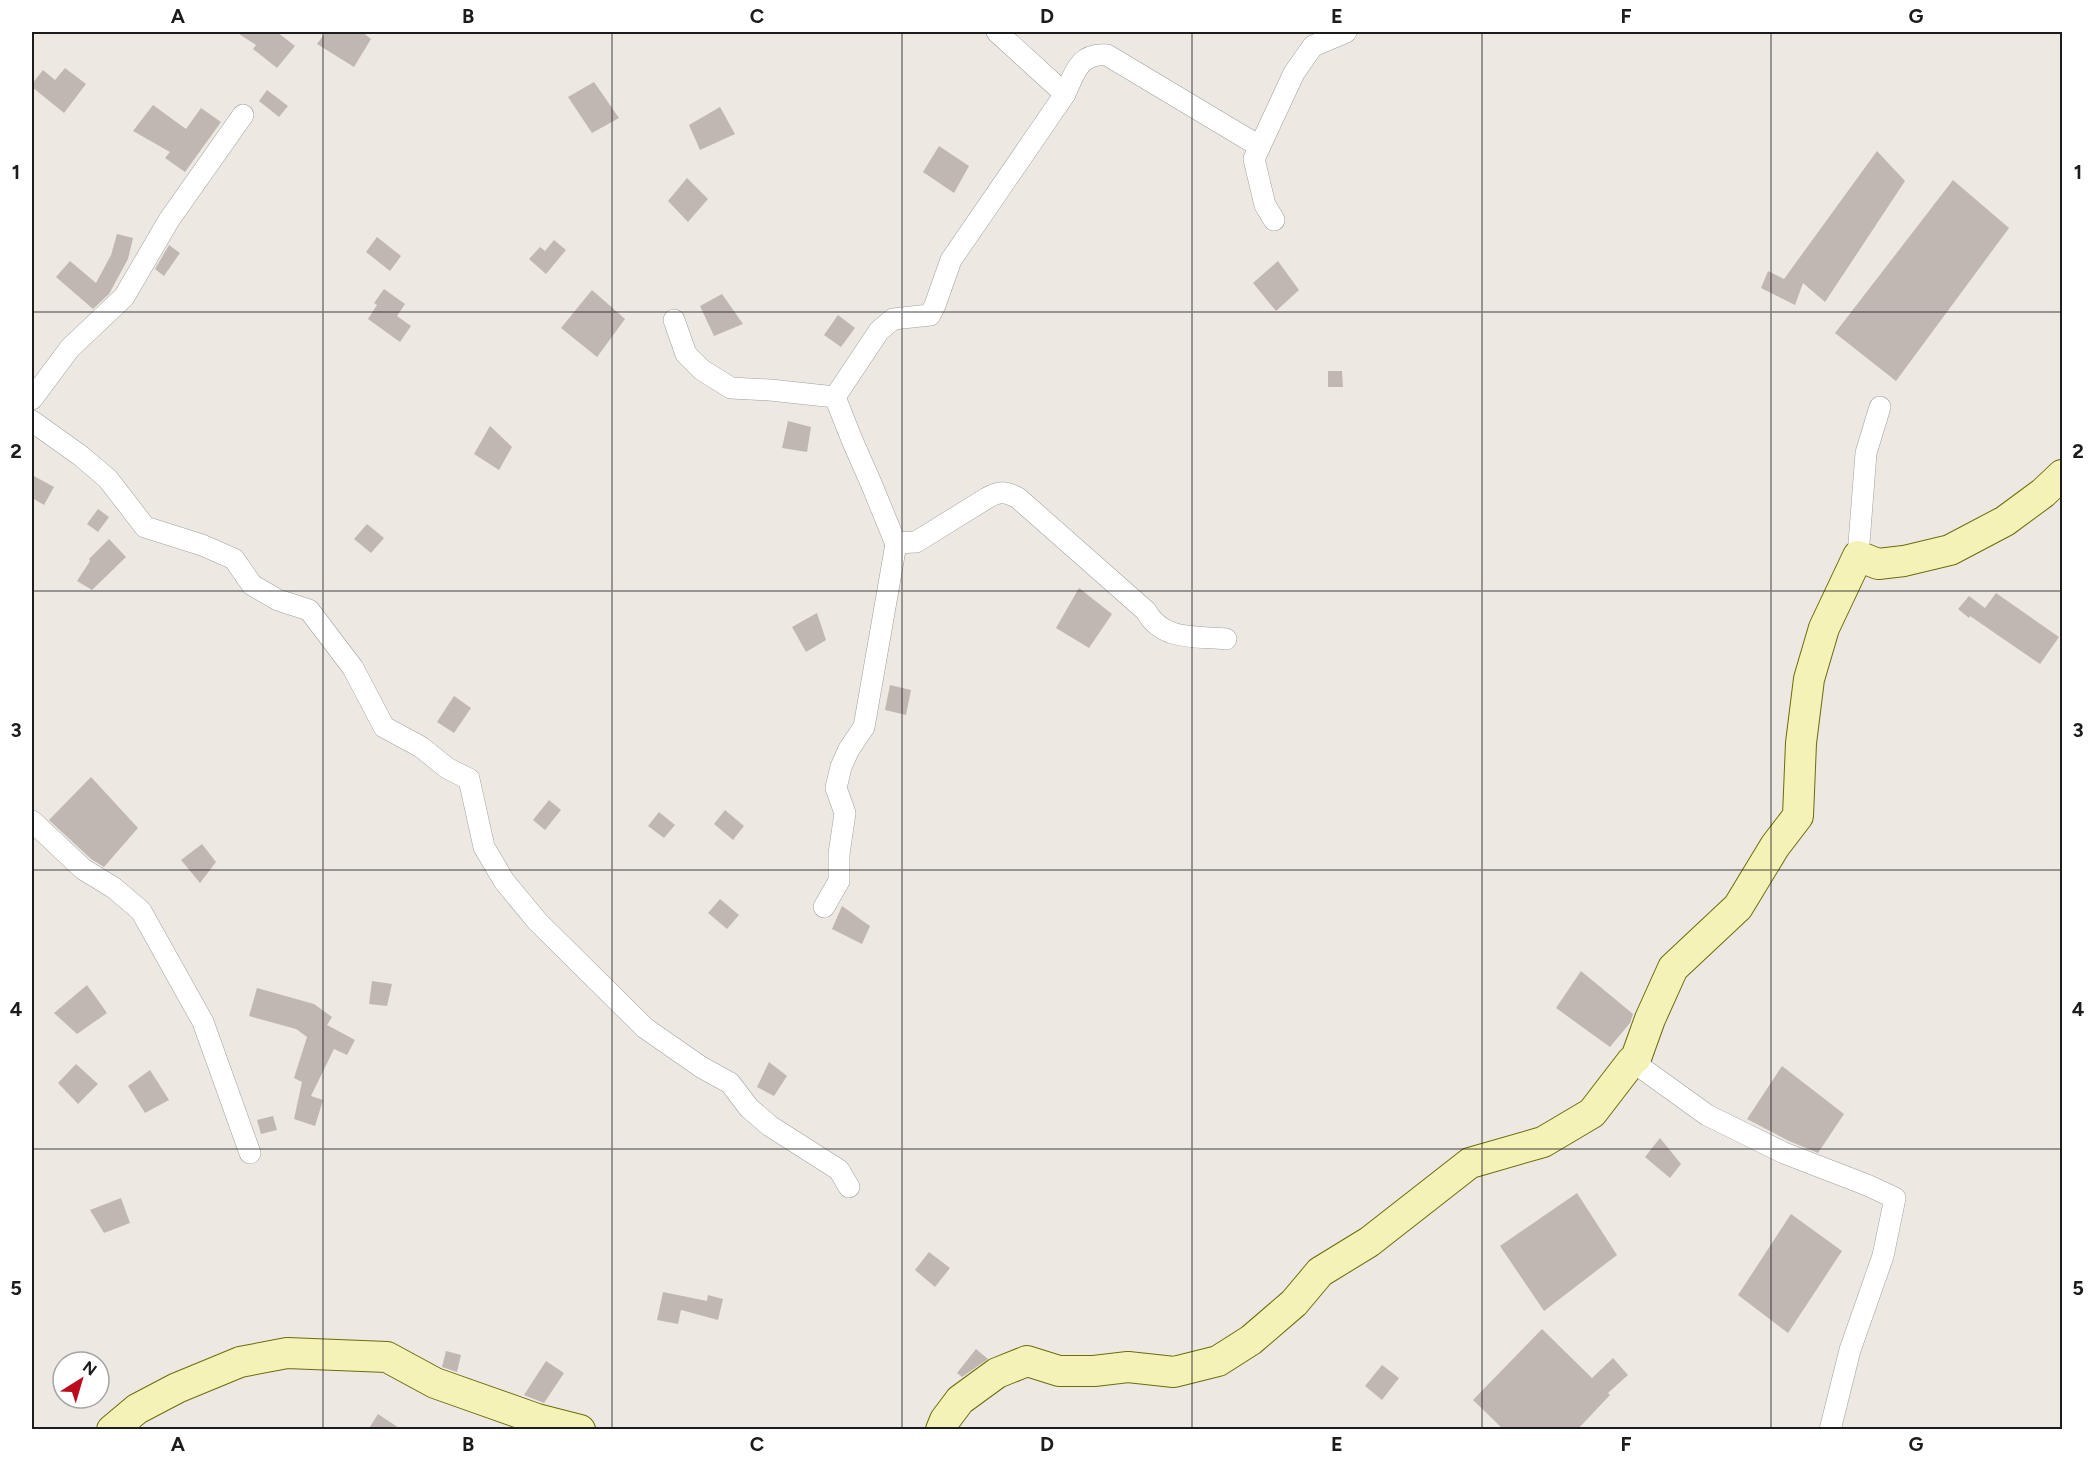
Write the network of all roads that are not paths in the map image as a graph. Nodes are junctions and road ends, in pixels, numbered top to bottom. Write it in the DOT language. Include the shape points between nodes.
graph roads {
  1 [pos="997,32"];
  2 [pos="1346,32"];
  3 [pos="1065,94"];
  4 [pos="243,115"];
  5 [pos="1259,146"];
  6 [pos="1274,220"];
  7 [pos="674,320"];
  8 [pos="835,397"];
  9 [pos="32,399"];
  10 [pos="1880,407"];
  11 [pos="32,421"];
  12 [pos="2062,474"];
  13 [pos="895,543"];
  14 [pos="1858,556"];
  15 [pos="1226,639"];
  16 [pos="32,821"];
  17 [pos="824,907"];
  18 [pos="1632,1061"];
  19 [pos="250,1153"];
  20 [pos="849,1187"];
  21 [pos="112,1430"];
  22 [pos="580,1430"];
  23 [pos="941,1430"];
  24 [pos="1830,1430"];
  1 -- 3 [label="street"];
  2 -- 5 [label="street" via="1313,46 1294,73"];
  3 -- 5 [label="street" via="1084,58 1107,55"];
  3 -- 8 [label="street" via="951,260 930,315 893,319 879,331"];
  4 -- 9 [label="street" via="169,220 124,297 70,348"];
  5 -- 6 [label="street" via="1254,159 1265,205"];
  7 -- 8 [label="street" via="686,354 702,370 731,388"];
  8 -- 13 [label="street"];
  10 -- 14 [label="street" via="1866,453"];
  11 -- 20 [label="street" via="108,479 145,527 234,559 252,585 278,600 309,610 353,668 384,727 469,779 484,847 504,881 537,921 645,1028 730,1083 749,1108 839,1170"];
  12 -- 14 [label="street" via="2005,521 1950,550 1878,564"];
  13 -- 15 [label="street" via="916,542 987,498 1006,492 1018,498 1146,611 1161,630"];
  13 -- 17 [label="street" via="864,727 841,767 836,788 845,813 839,881"];
  14 -- 18 [label="street" via="1824,628 1809,679 1798,816 1738,907 1673,968"];
  16 -- 19 [label="street" via="83,868 141,911 203,1022"];
  18 -- 23 [label="street" via="1592,1113 1543,1142 1470,1163 1369,1242 1320,1272 1294,1302 1251,1340 1218,1361 1174,1372 1128,1367 1059,1371 1028,1361 997,1373 960,1401"];
  18 -- 24 [label="street" via="1707,1115 1784,1153 1895,1198 1883,1256 1850,1350"];
  21 -- 22 [label="street" via="137,1409 177,1388 240,1362 287,1353 387,1356 435,1383"];
}
